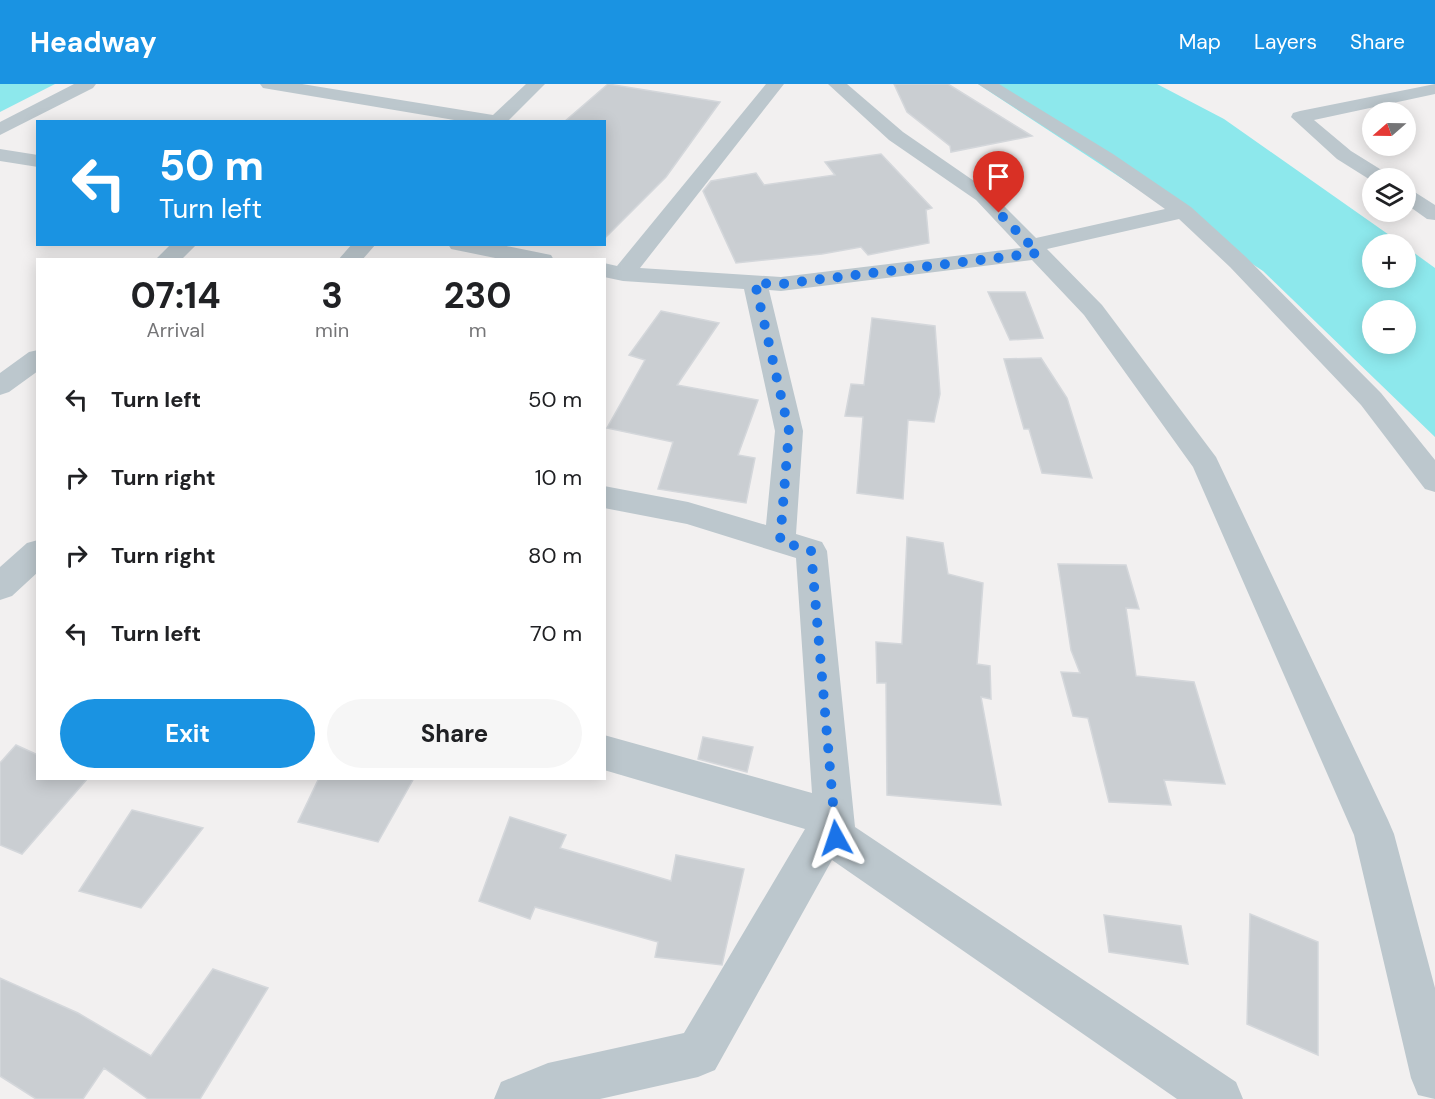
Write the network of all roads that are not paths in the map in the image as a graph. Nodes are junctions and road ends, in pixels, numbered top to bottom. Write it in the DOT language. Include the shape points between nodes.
graph roads {
  1 [pos="87,84"];
  2 [pos="269,84"];
  3 [pos="536,84"];
  4 [pos="775,84"];
  5 [pos="837,84"];
  6 [pos="987,84"];
  7 [pos="1435,89"];
  8 [pos="490,120"];
  9 [pos="497,120"];
  10 [pos="0,129"];
  11 [pos="0,155"];
  12 [pos="36,161"];
  13 [pos="1365,168"];
  14 [pos="1416,202"];
  15 [pos="1183,212"];
  16 [pos="1435,214"];
  17 [pos="184,246"];
  18 [pos="363,246"];
  19 [pos="470,246"];
  20 [pos="1034,249"];
  21 [pos="168,258"];
  22 [pos="351,258"];
  23 [pos="532,258"];
  24 [pos="614,272"];
  25 [pos="755,283"];
  26 [pos="36,359"];
  27 [pos="0,386"];
  28 [pos="1435,481"];
  29 [pos="606,497"];
  30 [pos="780,541"];
  31 [pos="36,555"];
  32 [pos="16,584"];
  33 [pos="606,753"];
  34 [pos="834,818"];
  35 [pos="1435,1078"];
  36 [pos="518,1099"];
  37 [pos="1219,1099"];
  1 -- 10 [label="street"];
  2 -- 8 [label="street"];
  3 -- 9 [label="street"];
  4 -- 24 [label="street"];
  5 -- 20 [label="street" via="896,136 983,196"];
  6 -- 15 [label="street" via="1106,158"];
  7 -- 13 [label="street" via="1300,117"];
  11 -- 12 [label="street"];
  14 -- 16 [label="street"];
  15 -- 20 [label="street"];
  15 -- 28 [label="street" via="1238,262 1371,399"];
  17 -- 21 [label="street"];
  18 -- 22 [label="street"];
  19 -- 23 [label="street"];
  20 -- 25 [label="street" via="781,284"];
  20 -- 35 [label="street" via="1093,310 1206,464 1374,834"];
  24 -- 25 [label="street"];
  25 -- 30 [label="street" via="789,431"];
  26 -- 27 [label="street"];
  29 -- 30 [label="street" via="688,513"];
  30 -- 34 [label="street" via="811,551"];
  31 -- 32 [label="street"];
  33 -- 34 [label="street"];
  34 -- 36 [label="street" via="698,1053 548,1087"];
  34 -- 37 [label="street" via="836,838"];
}
